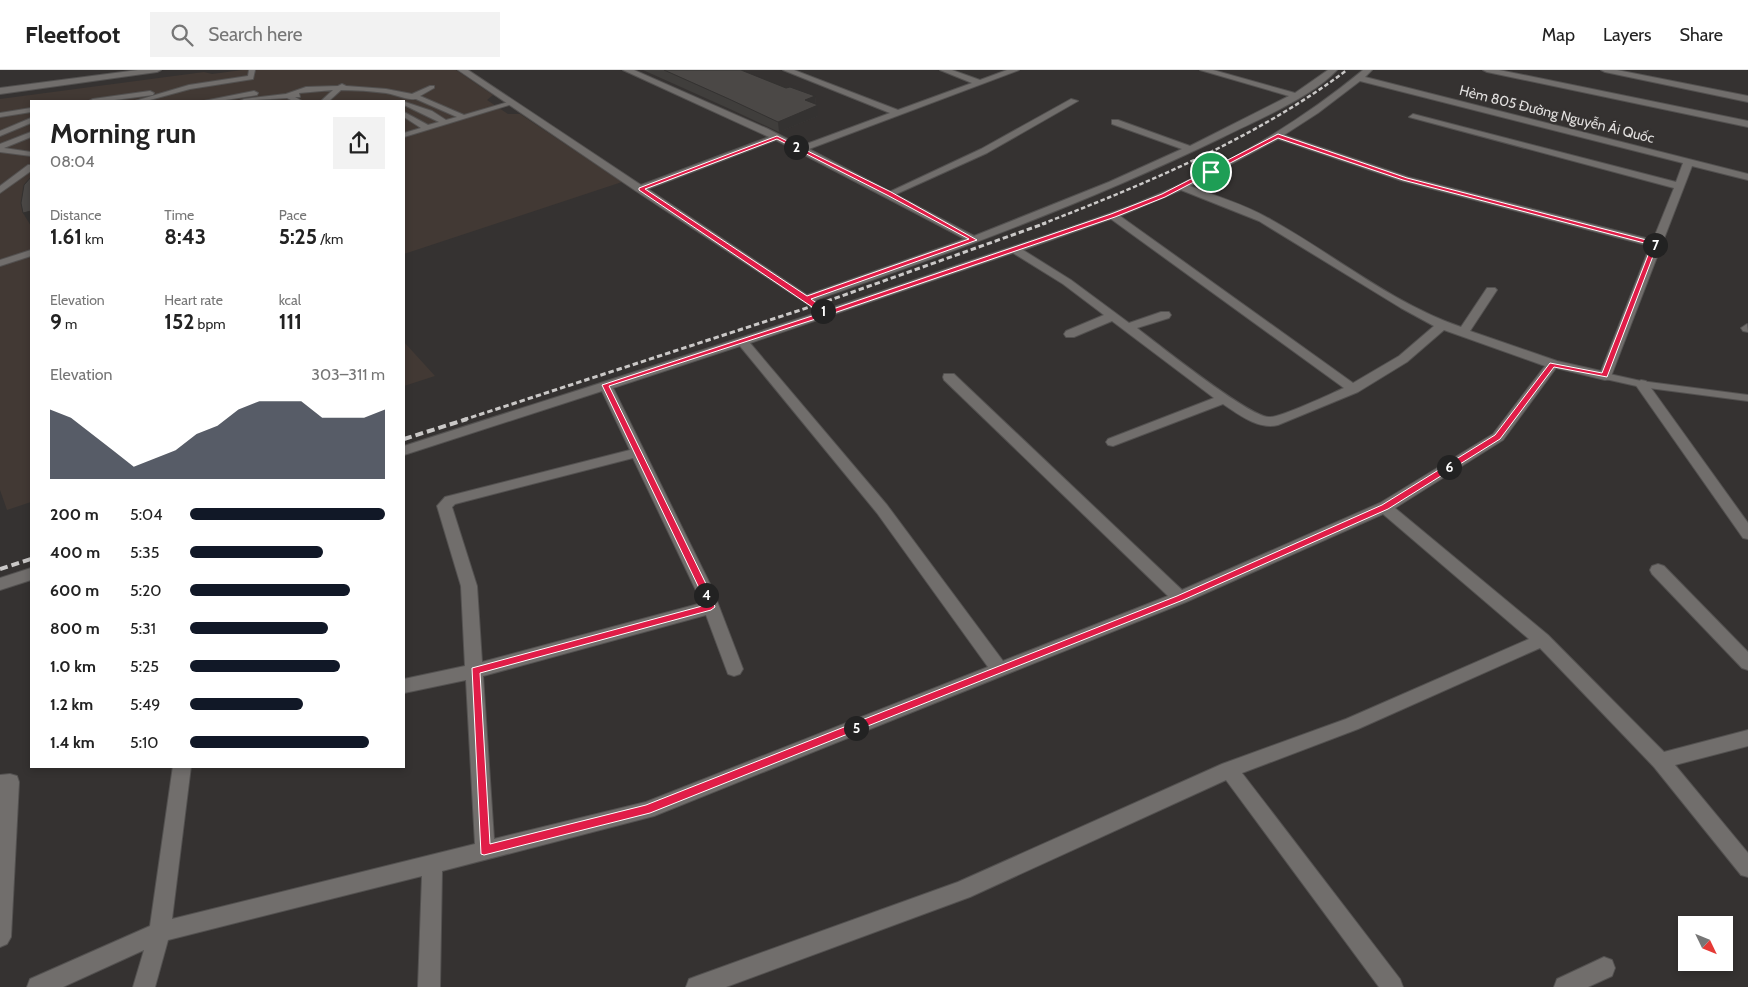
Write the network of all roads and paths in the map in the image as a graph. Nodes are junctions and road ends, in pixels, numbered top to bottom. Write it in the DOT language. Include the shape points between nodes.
graph roads {
  1 [pos="158,70"];
  2 [pos="462,70"];
  3 [pos="627,70"];
  4 [pos="787,70"];
  5 [pos="944,70"];
  6 [pos="1015,70"];
  7 [pos="1204,70"];
  8 [pos="1333,70"];
  9 [pos="1487,70"];
  10 [pos="1605,70"];
  11 [pos="251,74"];
  12 [pos="1364,74"];
  13 [pos="348,81"];
  14 [pos="980,83"];
  15 [pos="189,87"];
  16 [pos="432,87"];
  17 [pos="340,88"];
  18 [pos="0,90"];
  19 [pos="302,90"];
  20 [pos="314,94"];
  21 [pos="333,94"];
  22 [pos="1294,95"];
  23 [pos="413,96"];
  24 [pos="116,98"];
  25 [pos="249,99"];
  26 [pos="1748,99"];
  27 [pos="101,100"];
  28 [pos="111,100"];
  29 [pos="143,100"];
  30 [pos="228,100"];
  31 [pos="295,100"];
  32 [pos="326,100"];
  33 [pos="390,100"];
  34 [pos="405,101"];
  35 [pos="1074,101"];
  36 [pos="405,103"];
  37 [pos="512,103"];
  38 [pos="28,111"];
  39 [pos="897,113"];
  40 [pos="0,115"];
  41 [pos="405,115"];
  42 [pos="1413,117"];
  43 [pos="463,118"];
  44 [pos="30,120"];
  45 [pos="446,122"];
  46 [pos="1115,122"];
  47 [pos="0,123"];
  48 [pos="1748,124"];
  49 [pos="427,128"];
  50 [pos="405,133"];
  51 [pos="0,134"];
  52 [pos="30,134"];
  53 [pos="1278,136"];
  54 [pos="777,137"];
  55 [pos="30,143"];
  56 [pos="0,149"];
  57 [pos="801,149"];
  58 [pos="1190,149"];
  59 [pos="11,152"];
  60 [pos="30,154"];
  61 [pos="1689,161"];
  62 [pos="30,167"];
  63 [pos="1748,177"];
  64 [pos="1678,186"];
  65 [pos="1182,187"];
  66 [pos="640,189"];
  67 [pos="0,190"];
  68 [pos="889,194"];
  69 [pos="1113,216"];
  70 [pos="974,240"];
  71 [pos="1656,244"];
  72 [pos="1014,249"];
  73 [pos="30,254"];
  74 [pos="0,262"];
  75 [pos="1491,290"];
  76 [pos="806,299"];
  77 [pos="826,314"];
  78 [pos="1165,315"];
  79 [pos="1113,316"];
  80 [pos="1442,325"];
  81 [pos="1128,327"];
  82 [pos="1463,333"];
  83 [pos="1070,334"];
  84 [pos="742,341"];
  85 [pos="1553,364"];
  86 [pos="1605,376"];
  87 [pos="949,377"];
  88 [pos="1641,384"];
  89 [pos="605,385"];
  90 [pos="1353,389"];
  91 [pos="1748,398"];
  92 [pos="1224,399"];
  93 [pos="1112,442"];
  94 [pos="405,451"];
  95 [pos="638,452"];
  96 [pos="1385,507"];
  97 [pos="1748,534"];
  98 [pos="1658,570"];
  99 [pos="30,574"];
  100 [pos="0,584"];
  101 [pos="1180,598"];
  102 [pos="711,607"];
  103 [pos="1542,640"];
  104 [pos="1748,663"];
  105 [pos="734,669"];
  106 [pos="1000,670"];
  107 [pos="475,671"];
  108 [pos="405,686"];
  109 [pos="1748,738"];
  110 [pos="1662,761"];
  111 [pos="182,768"];
  112 [pos="1229,770"];
  113 [pos="0,783"];
  114 [pos="484,850"];
  115 [pos="432,864"];
  116 [pos="1748,868"];
  117 [pos="160,932"];
  118 [pos="0,937"];
  119 [pos="1604,968"];
  120 [pos="38,987"];
  121 [pos="144,987"];
  122 [pos="429,987"];
  123 [pos="697,987"];
  124 [pos="1392,987"];
  125 [pos="1565,987"];
  1 -- 18 [label="street"];
  2 -- 37 [label="street"];
  3 -- 54 [label="street"];
  4 -- 39 [label="street"];
  5 -- 14 [label="street"];
  6 -- 14 [label="street"];
  7 -- 22 [label="street"];
  8 -- 22 [label="street"];
  9 -- 48 [label="street"];
  10 -- 26 [label="street"];
  11 -- 15 [label="lane"];
  11 -- 25 [label="lane"];
  12 -- 53 [label="street"];
  12 -- 61 [label="street, Hẻm 805 Đường Nguyễn Ái Quốc"];
  13 -- 17 [label="lane"];
  14 -- 39 [label="street"];
  15 -- 24 [label="lane"];
  15 -- 29 [label="lane"];
  16 -- 23 [label="lane"];
  17 -- 19 [label="lane"];
  17 -- 21 [label="lane"];
  17 -- 23 [label="lane"];
  19 -- 20 [label="lane"];
  19 -- 25 [label="lane"];
  19 -- 31 [label="lane"];
  20 -- 21 [label="lane"];
  20 -- 31 [label="lane"];
  21 -- 32 [label="lane"];
  21 -- 33 [label="lane"];
  22 -- 58 [label="street"];
  23 -- 34 [label="lane"];
  23 -- 43 [label="lane" via="440,105"];
  24 -- 27 [label="lane"];
  24 -- 28 [label="lane"];
  25 -- 30 [label="lane"];
  25 -- 31 [label="lane"];
  35 -- 68 [label="lane" via="984,152"];
  36 -- 45 [label="lane"];
  37 -- 43 [label="lane"];
  37 -- 66 [label="street"];
  38 -- 40 [label="lane"];
  38 -- 47 [label="lane"];
  39 -- 57 [label="street"];
  41 -- 49 [label="lane"];
  42 -- 64 [label="street"];
  43 -- 45 [label="lane"];
  44 -- 51 [label="lane"];
  45 -- 49 [label="lane"];
  46 -- 58 [label="street"];
  49 -- 50 [label="lane"];
  52 -- 56 [label="lane"];
  53 -- 65 [label="street"];
  53 -- 71 [label="street" via="1405,179"];
  54 -- 57 [label="street"];
  54 -- 66 [label="street"];
  55 -- 59 [label="lane"];
  56 -- 59 [label="lane"];
  57 -- 68 [label="street"];
  58 -- 70 [label="street" via="1097,191"];
  59 -- 60 [label="lane"];
  61 -- 63 [label="street, Hẻm 805 Đường Nguyễn Ái Quốc"];
  61 -- 64 [label="street"];
  62 -- 67 [label="lane"];
  64 -- 71 [label="street"];
  65 -- 69 [label="street"];
  65 -- 80 [label="street" via="1263,219 1405,306"];
  66 -- 76 [label="street"];
  68 -- 70 [label="street"];
  69 -- 72 [label="street"];
  69 -- 90 [label="street"];
  70 -- 76 [label="street"];
  71 -- 86 [label="street"];
  72 -- 77 [label="street"];
  72 -- 79 [label="street"];
  73 -- 74 [label="lane"];
  75 -- 82 [label="street"];
  76 -- 77 [label="street"];
  77 -- 84 [label="street"];
  78 -- 81 [label="street"];
  79 -- 81 [label="street"];
  79 -- 83 [label="street"];
  80 -- 82 [label="street"];
  80 -- 90 [label="street" via="1403,359"];
  81 -- 92 [label="street"];
  82 -- 85 [label="street"];
  84 -- 89 [label="street"];
  84 -- 106 [label="street" via="882,509"];
  85 -- 86 [label="street"];
  85 -- 96 [label="street" via="1498,437"];
  86 -- 88 [label="lane"];
  87 -- 101 [label="street"];
  88 -- 91 [label="lane"];
  88 -- 97 [label="street"];
  89 -- 94 [label="street"];
  89 -- 95 [label="street"];
  90 -- 92 [label="street" via="1273,422 1256,419"];
  92 -- 93 [label="street"];
  95 -- 102 [label="street"];
  95 -- 107 [label="street" via="450,500 444,506 469,586"];
  96 -- 101 [label="street"];
  96 -- 103 [label="street"];
  98 -- 104 [label="street"];
  99 -- 100 [label="street"];
  101 -- 106 [label="street"];
  102 -- 105 [label="street"];
  102 -- 107 [label="street"];
  103 -- 110 [label="street"];
  103 -- 112 [label="street" via="1352,724"];
  106 -- 114 [label="street" via="647,810"];
  107 -- 108 [label="street"];
  107 -- 114 [label="street"];
  109 -- 110 [label="street"];
  110 -- 116 [label="street"];
  111 -- 117 [label="street"];
  112 -- 123 [label="street" via="963,890"];
  112 -- 124 [label="street"];
  113 -- 118 [label="street" via="10,782"];
  114 -- 115 [label="street"];
  115 -- 117 [label="street"];
  115 -- 122 [label="street"];
  117 -- 120 [label="street"];
  117 -- 121 [label="street"];
  119 -- 125 [label="street"];
}
